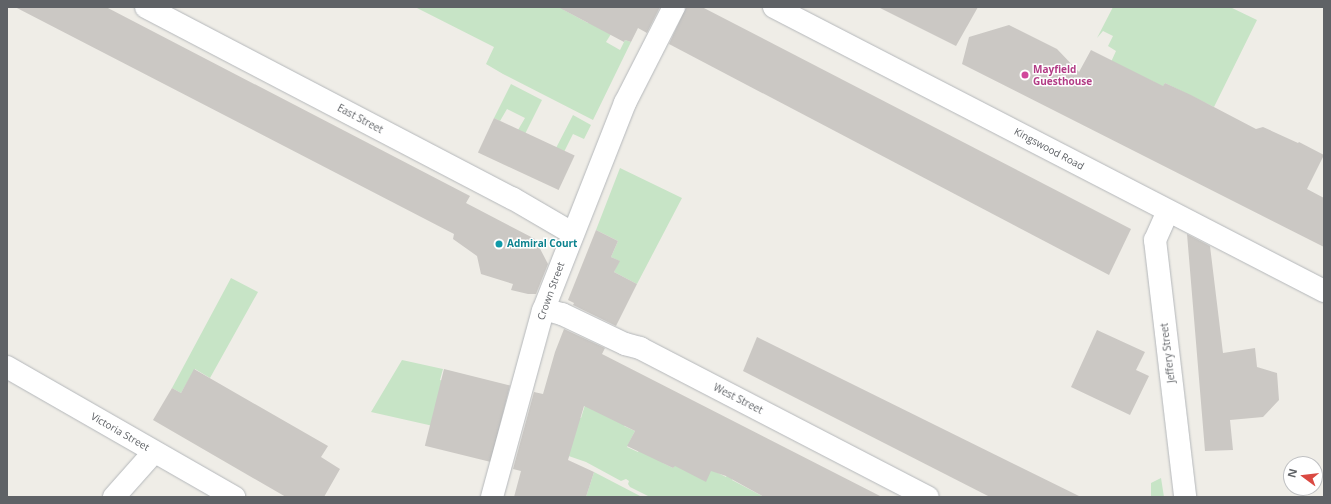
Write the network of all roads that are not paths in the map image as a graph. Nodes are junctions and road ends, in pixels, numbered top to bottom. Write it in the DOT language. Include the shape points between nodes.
graph roads {
  1 [pos="146,7"];
  2 [pos="674,7"];
  3 [pos="774,7"];
  4 [pos="1168,211"];
  5 [pos="572,233"];
  6 [pos="1324,291"];
  7 [pos="544,309"];
  8 [pos="7,367"];
  9 [pos="154,452"];
  10 [pos="114,497"];
  11 [pos="234,497"];
  12 [pos="492,497"];
  13 [pos="928,497"];
  14 [pos="1185,497"];
  1 -- 5 [label="street, East Street" via="512,198"];
  2 -- 5 [label="street, Crown Street" via="625,103"];
  3 -- 4 [label="street, Kingswood Road"];
  4 -- 6 [label="street, Kingswood Road"];
  4 -- 14 [label="street, Jeffery Street" via="1155,240"];
  5 -- 7 [label="street, Crown Street"];
  7 -- 12 [label="street, Crown Street"];
  7 -- 13 [label="street, West Street" via="562,314 625,344 640,348"];
  8 -- 9 [label="street, Victoria Street"];
  9 -- 10 [label="street"];
  9 -- 11 [label="street, Victoria Street"];
}
